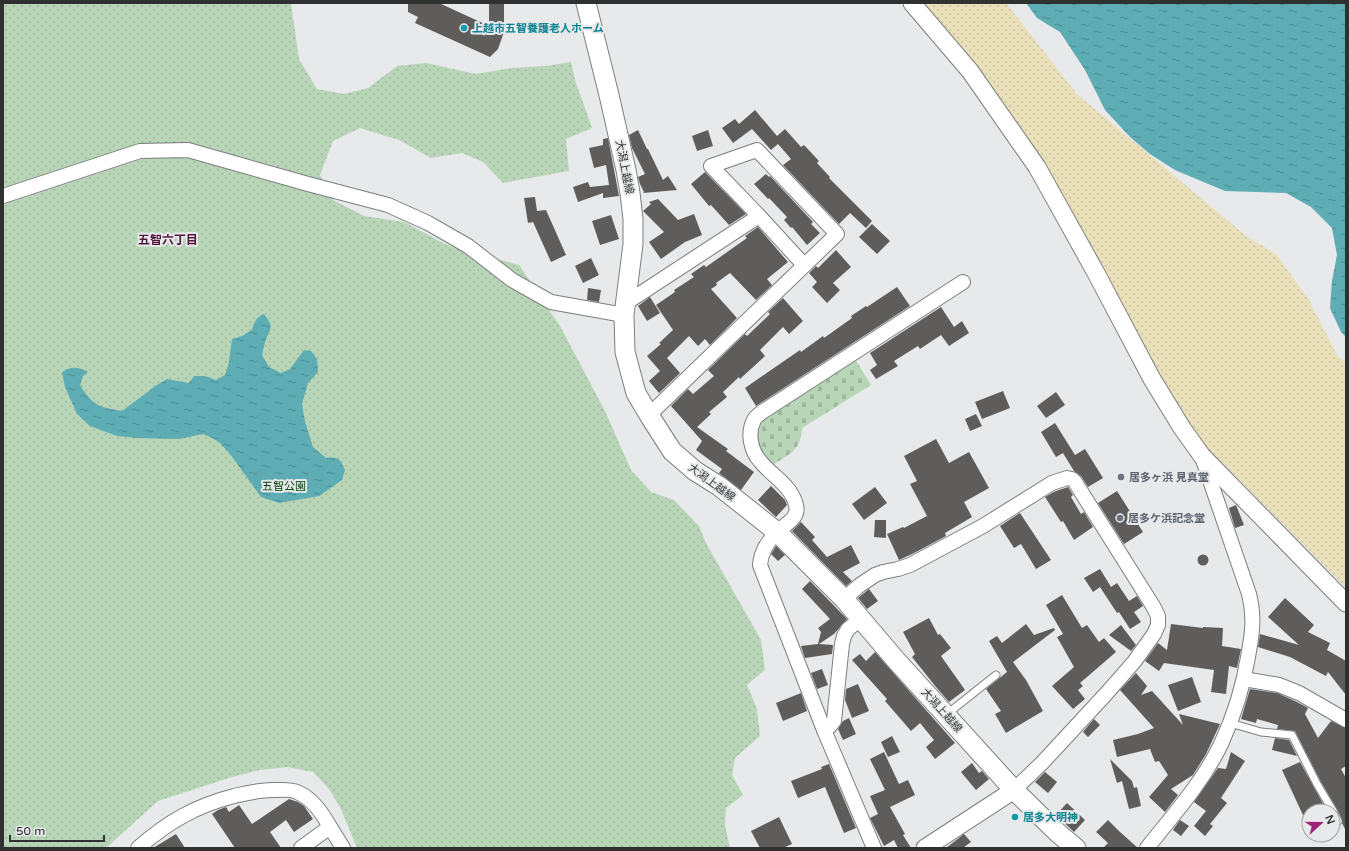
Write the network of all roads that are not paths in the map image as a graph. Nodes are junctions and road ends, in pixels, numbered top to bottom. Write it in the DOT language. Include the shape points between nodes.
graph roads {
  1 [pos="586,3"];
  2 [pos="912,3"];
  3 [pos="3,196"];
  4 [pos="759,216"];
  5 [pos="804,265"];
  6 [pos="962,282"];
  7 [pos="625,309"];
  8 [pos="649,415"];
  9 [pos="1202,456"];
  10 [pos="777,532"];
  11 [pos="844,599"];
  12 [pos="1346,603"];
  13 [pos="861,619"];
  14 [pos="996,675"];
  15 [pos="1244,679"];
  16 [pos="947,714"];
  17 [pos="1346,720"];
  18 [pos="1230,723"];
  19 [pos="824,730"];
  20 [pos="1014,790"];
  21 [pos="1328,803"];
  22 [pos="330,827"];
  23 [pos="138,848"];
  24 [pos="302,848"];
  25 [pos="343,848"];
  26 [pos="874,848"];
  27 [pos="925,848"];
  28 [pos="1076,848"];
  29 [pos="1147,848"];
  1 -- 7 [label="main road, 大潟上越線" via="630,193 633,244"];
  2 -- 9 [label="street" via="970,71 1037,167 1152,379"];
  3 -- 7 [label="street" via="140,151 188,150 388,205 428,223 468,246 512,280 551,302"];
  4 -- 5 [label="street"];
  4 -- 5 [label="street" via="711,166 758,150 837,234"];
  4 -- 7 [label="street"];
  5 -- 8 [label="street"];
  6 -- 10 [label="street" via="754,420 751,429 754,452 788,488 797,508 795,516"];
  7 -- 8 [label="main road, 大潟上越線" via="625,352 629,372 636,393"];
  8 -- 10 [label="main road, 大潟上越線" via="672,451"];
  9 -- 12 [label="street"];
  9 -- 15 [label="street" via="1252,604 1253,624"];
  10 -- 11 [label="main road, 大潟上越線"];
  10 -- 19 [label="street" via="761,556 760,565"];
  11 -- 13 [label="main road, 大潟上越線"];
  11 -- 20 [label="street" via="875,575 910,565 983,526 1052,483 1067,478 1075,482 1153,606 1158,616 1158,625 1134,662"];
  13 -- 16 [label="main road, 大潟上越線"];
  13 -- 19 [label="street" via="848,629 844,636 834,721"];
  14 -- 16 [label="lane"];
  15 -- 17 [label="street" via="1279,685 1299,693"];
  15 -- 18 [label="street"];
  16 -- 20 [label="main road, 大潟上越線"];
  18 -- 21 [label="lane" via="1261,732 1292,735"];
  18 -- 29 [label="street" via="1210,764"];
  19 -- 26 [label="street"];
  20 -- 27 [label="street"];
  20 -- 28 [label="main road, 大潟上越線"];
  22 -- 23 [label="street" via="311,801 296,791 261,790 198,808 176,819"];
  22 -- 24 [label="street"];
  22 -- 25 [label="street"];
}
